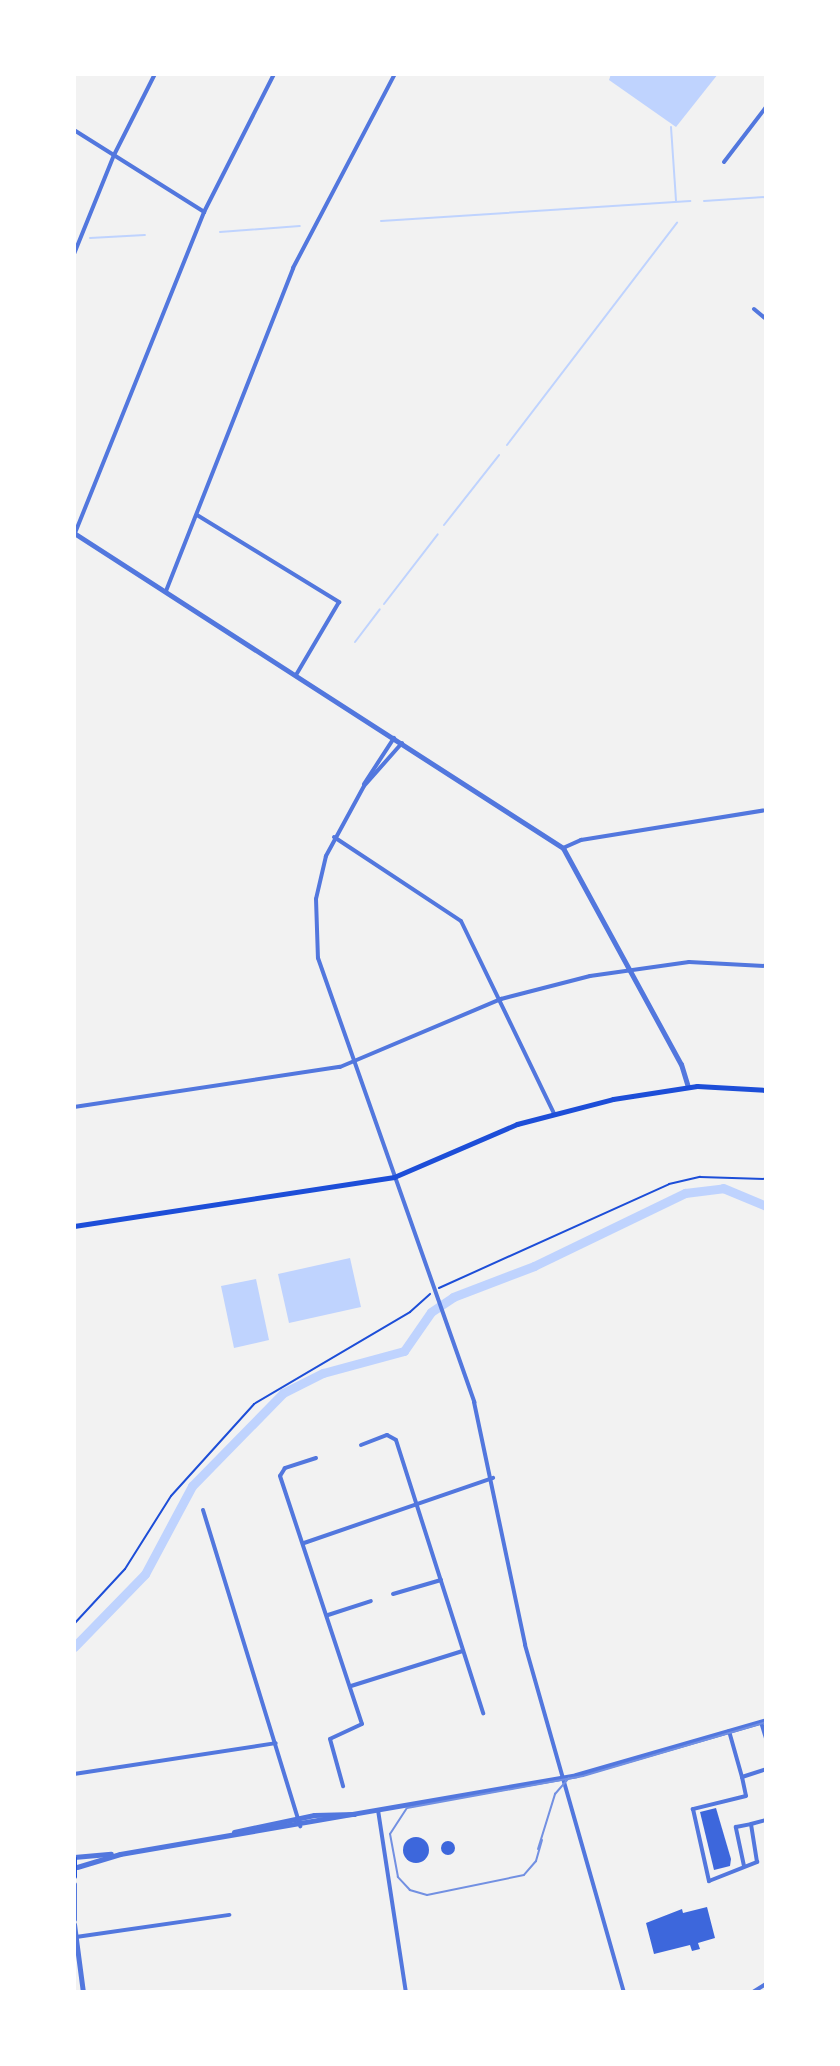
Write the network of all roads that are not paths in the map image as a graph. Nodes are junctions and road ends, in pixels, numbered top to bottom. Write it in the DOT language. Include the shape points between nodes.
graph roads {
  1 [pos="155,74"];
  2 [pos="274,74"];
  3 [pos="395,74"];
  4 [pos="766,107"];
  5 [pos="74,130"];
  6 [pos="114,155"];
  7 [pos="724,162"];
  8 [pos="204,212"];
  9 [pos="74,254"];
  10 [pos="754,309"];
  11 [pos="766,319"];
  12 [pos="197,515"];
  13 [pos="74,533"];
  14 [pos="166,591"];
  15 [pos="296,675"];
  16 [pos="395,738"];
  17 [pos="402,743"];
  18 [pos="364,786"];
  19 [pos="766,810"];
  20 [pos="334,837"];
  21 [pos="563,848"];
  22 [pos="766,966"];
  23 [pos="631,969"];
  24 [pos="501,999"];
  25 [pos="352,1061"];
  26 [pos="688,1087"];
  27 [pos="766,1090"];
  28 [pos="74,1107"];
  29 [pos="554,1113"];
  30 [pos="394,1177"];
  31 [pos="74,1226"];
  32 [pos="361,1445"];
  33 [pos="316,1458"];
  34 [pos="493,1478"];
  35 [pos="417,1505"];
  36 [pos="203,1510"];
  37 [pos="304,1543"];
  38 [pos="441,1580"];
  39 [pos="393,1594"];
  40 [pos="371,1601"];
  41 [pos="328,1615"];
  42 [pos="463,1651"];
  43 [pos="351,1686"];
  44 [pos="483,1713"];
  45 [pos="764,1721"];
  46 [pos="729,1731"];
  47 [pos="766,1738"];
  48 [pos="276,1743"];
  49 [pos="766,1769"];
  50 [pos="74,1774"];
  51 [pos="567,1777"];
  52 [pos="742,1777"];
  53 [pos="343,1786"];
  54 [pos="378,1810"];
  55 [pos="354,1814"];
  56 [pos="298,1818"];
  57 [pos="766,1820"];
  58 [pos="751,1824"];
  59 [pos="300,1826"];
  60 [pos="218,1837"];
  61 [pos="120,1854"];
  62 [pos="74,1858"];
  63 [pos="77,1867"];
  64 [pos="744,1867"];
  65 [pos="74,1876"];
  66 [pos="74,1884"];
  67 [pos="229,1915"];
  68 [pos="74,1921"];
  69 [pos="76,1937"];
  70 [pos="766,1984"];
  71 [pos="83,1992"];
  72 [pos="406,1992"];
  73 [pos="624,1992"];
  74 [pos="753,1992"];
  1 -- 6 [label="street"];
  2 -- 8 [label="street"];
  3 -- 12 [label="street" via="293,268"];
  4 -- 7 [label="street"];
  5 -- 6 [label="street"];
  6 -- 8 [label="street"];
  6 -- 9 [label="street"];
  8 -- 13 [label="street"];
  10 -- 11 [label="street"];
  12 -- 14 [label="street"];
  12 -- 15 [label="street" via="339,602"];
  13 -- 14 [label="street"];
  14 -- 15 [label="street"];
  15 -- 16 [label="street"];
  16 -- 17 [label="street"];
  16 -- 18 [label="street"];
  17 -- 18 [label="street"];
  17 -- 21 [label="street"];
  18 -- 20 [label="street"];
  19 -- 21 [label="street" via="581,840"];
  20 -- 24 [label="street" via="461,921"];
  20 -- 25 [label="street" via="320,878 315,926 322,975"];
  21 -- 23 [label="street"];
  22 -- 23 [label="street" via="689,962"];
  23 -- 24 [label="street"];
  23 -- 26 [label="street"];
  24 -- 25 [label="street"];
  24 -- 29 [label="street"];
  25 -- 28 [label="street"];
  25 -- 30 [label="street"];
  26 -- 27 [label="main road"];
  26 -- 29 [label="main road"];
  29 -- 30 [label="main road"];
  30 -- 31 [label="main road"];
  30 -- 34 [label="street" via="444,1313"];
  32 -- 35 [label="street" via="393,1437"];
  33 -- 37 [label="street" via="280,1472"];
  34 -- 35 [label="street"];
  34 -- 51 [label="street" via="525,1645"];
  35 -- 37 [label="street"];
  35 -- 38 [label="street"];
  36 -- 48 [label="street"];
  37 -- 41 [label="street"];
  38 -- 39 [label="street"];
  38 -- 42 [label="street"];
  40 -- 41 [label="street"];
  41 -- 43 [label="street"];
  42 -- 43 [label="street"];
  42 -- 44 [label="street"];
  43 -- 53 [label="street" via="362,1724 330,1739"];
  45 -- 46 [label="street"];
  45 -- 47 [label="street"];
  46 -- 51 [label="street"];
  46 -- 52 [label="street"];
  48 -- 50 [label="street"];
  48 -- 56 [label="street"];
  49 -- 52 [label="street"];
  51 -- 54 [label="street"];
  51 -- 73 [label="street"];
  52 -- 64 [label="street" via="746,1796 693,1809 709,1881 730,1877"];
  54 -- 55 [label="street"];
  54 -- 72 [label="street"];
  55 -- 56 [label="street"];
  55 -- 59 [label="street"];
  56 -- 59 [label="street"];
  56 -- 60 [label="street"];
  57 -- 58 [label="street"];
  58 -- 64 [label="street" via="757,1862"];
  58 -- 64 [label="street" via="736,1827"];
  59 -- 60 [label="street"];
  60 -- 61 [label="street"];
  61 -- 62 [label="street"];
  61 -- 63 [label="street"];
  62 -- 63 [label="main road"];
  63 -- 65 [label="main road"];
  66 -- 68 [label="street"];
  67 -- 69 [label="street"];
  68 -- 69 [label="street"];
  69 -- 71 [label="street"];
  70 -- 74 [label="street"];
}
